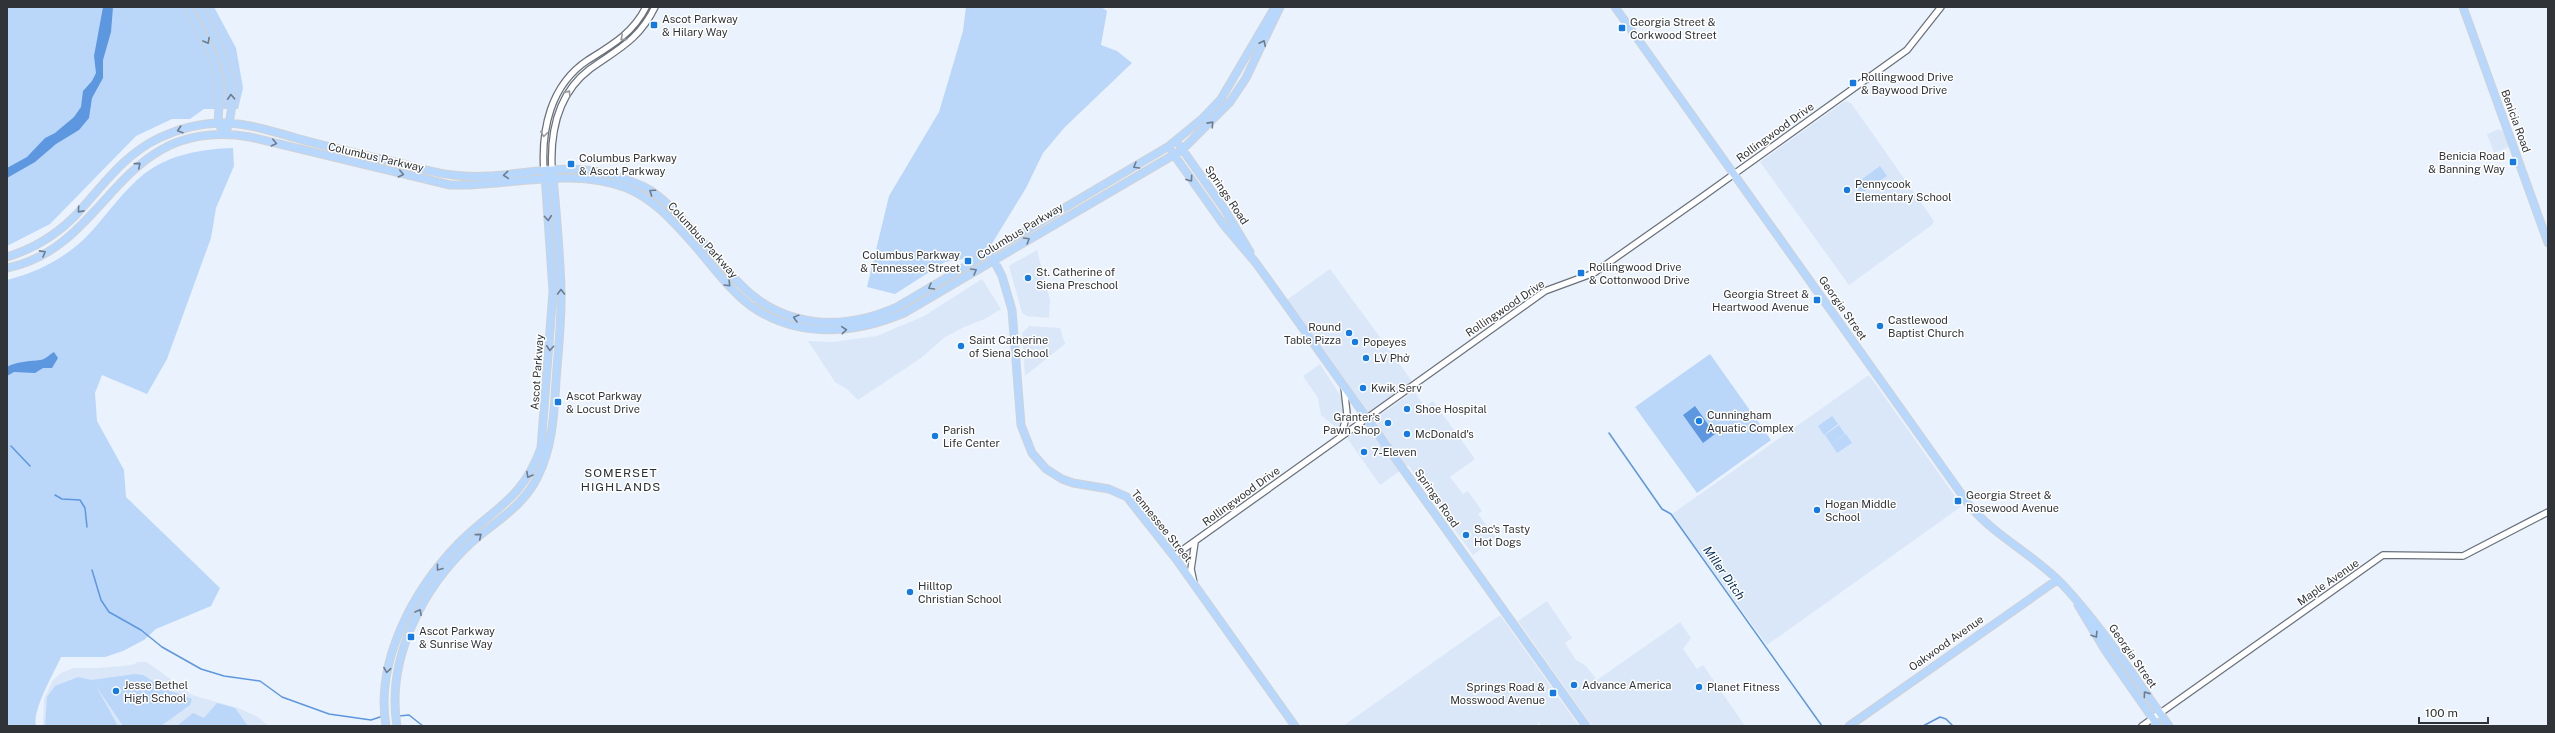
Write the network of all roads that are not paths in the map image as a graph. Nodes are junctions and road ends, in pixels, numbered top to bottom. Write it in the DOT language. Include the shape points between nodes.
graph roads {
  1 [pos="188,7"];
  2 [pos="198,7"];
  3 [pos="646,7"];
  4 [pos="656,7"];
  5 [pos="1275,7"];
  6 [pos="1280,7"];
  7 [pos="1615,7"];
  8 [pos="1941,7"];
  9 [pos="2463,7"];
  10 [pos="218,123"];
  11 [pos="230,123"];
  12 [pos="225,134"];
  13 [pos="1176,141"];
  14 [pos="1169,146"];
  15 [pos="1182,150"];
  16 [pos="1174,156"];
  17 [pos="552,170"];
  18 [pos="1734,174"];
  19 [pos="545,176"];
  20 [pos="553,179"];
  21 [pos="2548,243"];
  22 [pos="989,253"];
  23 [pos="7,257"];
  24 [pos="994,260"];
  25 [pos="1256,263"];
  26 [pos="7,268"];
  27 [pos="1344,385"];
  28 [pos="1366,417"];
  29 [pos="1340,436"];
  30 [pos="2548,512"];
  31 [pos="1195,542"];
  32 [pos="1174,556"];
  33 [pos="2057,580"];
  34 [pos="1194,585"];
  35 [pos="2076,601"];
  36 [pos="2160,713"];
  37 [pos="2153,718"];
  38 [pos="386,723"];
  39 [pos="397,725"];
  40 [pos="1295,726"];
  41 [pos="1586,726"];
  42 [pos="1849,726"];
  43 [pos="2142,726"];
  44 [pos="2158,726"];
  45 [pos="2169,726"];
  1 -- 10 [label="main road, one-way" via="215,60 220,89"];
  11 -- 2 [label="main road, one-way" via="231,98 225,59"];
  3 -- 19 [label="street, Ascot Parkway, one-way" via="630,31 579,68 561,88 551,106 545,127"];
  17 -- 4 [label="street, Ascot Parkway, one-way" via="553,130 560,106 568,91 588,70 636,37"];
  5 -- 13 [label="main road, Columbus Parkway" via="1221,99"];
  15 -- 6 [label="main road, Columbus Parkway, one-way" via="1230,102 1246,78"];
  7 -- 18 [label="main road, Georgia Street"];
  8 -- 18 [label="street, Rollingwood Drive" via="1907,50"];
  9 -- 21 [label="main road, Benicia Road"];
  10 -- 11 [label="main road, Columbus Parkway"];
  10 -- 12 [label="main road"];
  10 -- 23 [label="main road, Columbus Parkway, one-way" via="186,128 145,146 124,161 62,228 33,247"];
  11 -- 12 [label="main road"];
  19 -- 11 [label="main road, Columbus Parkway, one-way" via="451,175"];
  12 -- 19 [label="main road, Columbus Parkway, one-way" via="450,185 473,186"];
  26 -- 12 [label="main road, Columbus Parkway, one-way" via="43,253 67,238 126,176 147,158 186,139"];
  13 -- 14 [label="main road, Columbus Parkway"];
  13 -- 15 [label="main road, Springs Road"];
  14 -- 16 [label="main road, Springs Road"];
  14 -- 22 [label="main road, Columbus Parkway, one-way"];
  15 -- 16 [label="main road, Columbus Parkway"];
  15 -- 25 [label="main road, Springs Road" via="1229,216"];
  24 -- 16 [label="main road, Columbus Parkway, one-way"];
  16 -- 25 [label="main road, Springs Road, one-way" via="1223,224"];
  17 -- 19 [label="main road, Columbus Parkway"];
  17 -- 20 [label="main road, Ascot Parkway"];
  22 -- 17 [label="main road, Columbus Parkway, one-way" via="877,316 839,322 800,320 783,315 754,297 674,210 647,189 632,181 590,170"];
  18 -- 28 [label="street, Rollingwood Drive" via="1594,272 1545,291"];
  18 -- 33 [label="main road, Georgia Street" via="1970,506 1996,532"];
  19 -- 20 [label="main road, Columbus Parkway"];
  19 -- 38 [label="main road, Ascot Parkway, one-way" via="553,291 541,448 532,471 518,492 458,544 426,584 403,624 388,665 384,694"];
  20 -- 24 [label="main road, Columbus Parkway, one-way" via="591,179 627,188 642,196 674,222 724,280 750,305 774,320 809,329 843,330 879,323 904,312"];
  39 -- 20 [label="main road, Ascot Parkway, one-way" via="397,674 406,641 432,591 471,543 513,509 527,494 538,476 549,448 561,291"];
  22 -- 24 [label="main road, Tennessee Street"];
  24 -- 32 [label="main road, Tennessee Street" via="1002,276 1012,310 1021,425 1032,453 1046,469 1062,479 1109,489 1127,497"];
  25 -- 27 [label="main road, Springs Road"];
  27 -- 28 [label="main road, Springs Road"];
  27 -- 29 [label="street" via="1347,414"];
  28 -- 29 [label="street, Rollingwood Drive"];
  28 -- 41 [label="main road, Springs Road"];
  29 -- 31 [label="street, Rollingwood Drive"];
  30 -- 36 [label="street, Maple Avenue" via="2463,556 2383,555"];
  31 -- 32 [label="street, Rollingwood Drive"];
  31 -- 34 [label="street" via="1191,569"];
  32 -- 34 [label="main road, Tennessee Street"];
  33 -- 35 [label="main road, Georgia Street"];
  33 -- 42 [label="main road, Oakwood Avenue"];
  34 -- 40 [label="main road, Tennessee Street"];
  36 -- 35 [label="main road, Georgia Street, one-way" via="2092,616"];
  35 -- 37 [label="main road, Georgia Street, one-way" via="2082,615"];
  36 -- 37 [label="street, Maple Avenue"];
  36 -- 45 [label="main road, Georgia Street"];
  37 -- 43 [label="street, Maple Avenue"];
  37 -- 44 [label="main road, Georgia Street"];
}
